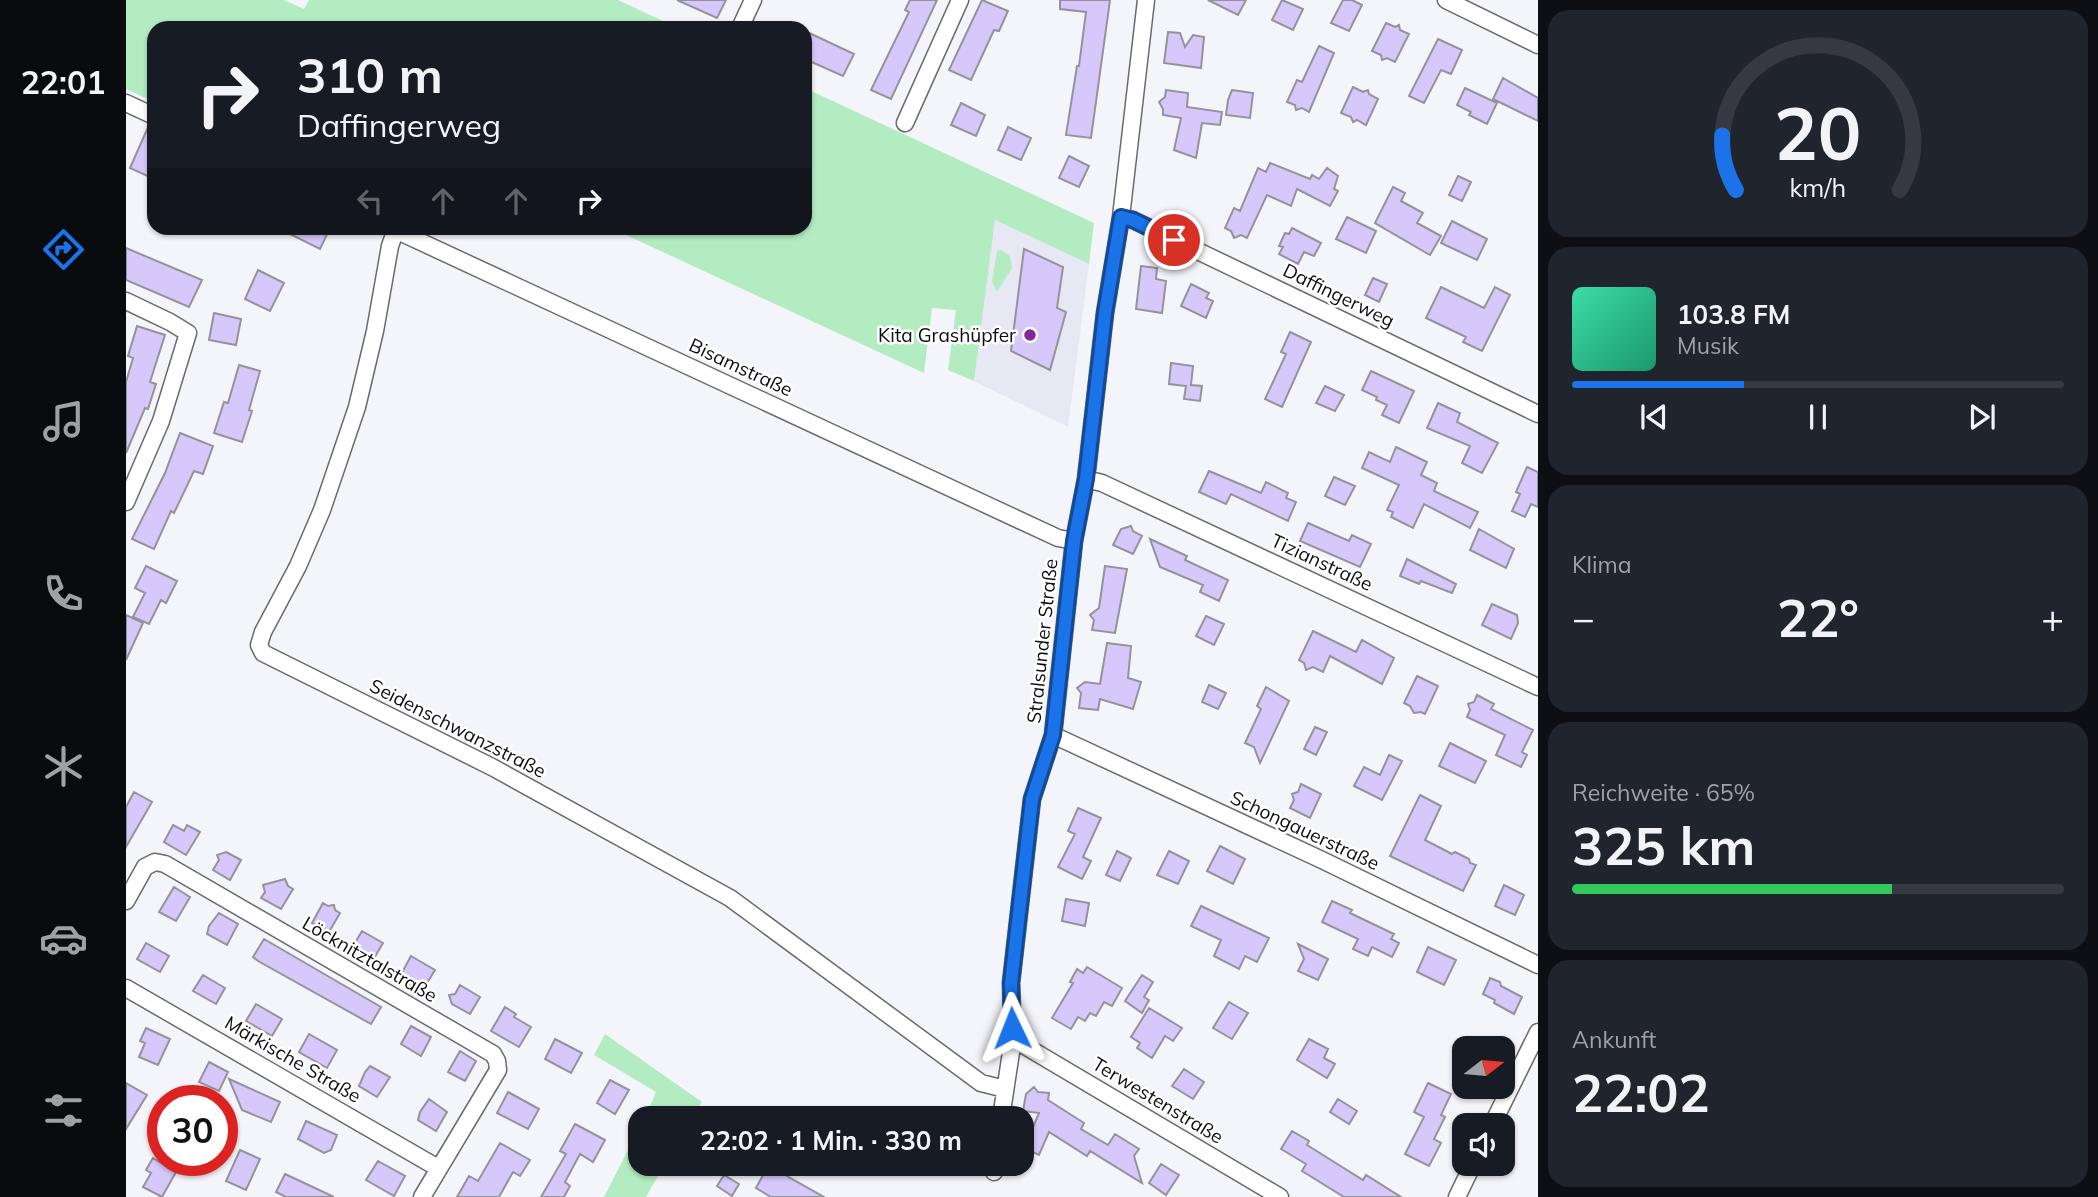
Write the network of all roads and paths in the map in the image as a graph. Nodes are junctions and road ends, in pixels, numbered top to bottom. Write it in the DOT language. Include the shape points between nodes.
graph roads {
  1 [pos="753,0"];
  2 [pos="960,0"];
  3 [pos="1146,0"];
  4 [pos="1446,0"];
  5 [pos="743,21"];
  6 [pos="1538,44"];
  7 [pos="126,103"];
  8 [pos="147,113"];
  9 [pos="905,123"];
  10 [pos="1121,217"];
  11 [pos="392,235"];
  12 [pos="408,235"];
  13 [pos="126,301"];
  14 [pos="1538,414"];
  15 [pos="1086,479"];
  16 [pos="126,502"];
  17 [pos="1074,541"];
  18 [pos="1538,687"];
  19 [pos="1053,735"];
  20 [pos="126,901"];
  21 [pos="1538,964"];
  22 [pos="126,988"];
  23 [pos="1538,1032"];
  24 [pos="1013,1039"];
  25 [pos="1005,1089"];
  26 [pos="1003,1106"];
  27 [pos="1498,1113"];
  28 [pos="438,1168"];
  29 [pos="1467,1176"];
  30 [pos="422,1197"];
  31 [pos="1280,1197"];
  32 [pos="1457,1197"];
  1 -- 5 [label="street"];
  2 -- 9 [label="street"];
  3 -- 10 [label="street, Stralsunder Straße"];
  4 -- 6 [label="street"];
  7 -- 8 [label="street"];
  10 -- 14 [label="street, Daffingerweg"];
  10 -- 15 [label="street, Stralsunder Straße"];
  11 -- 25 [label="street, Seidenschwanzstraße" via="357,407 322,510 263,632 259,645 263,653 492,767 730,898 981,1083"];
  12 -- 17 [label="street, Bisamstraße" via="1058,538"];
  13 -- 16 [label="street" via="188,333 161,421"];
  15 -- 17 [label="street, Stralsunder Straße"];
  15 -- 18 [label="street, Tizianstraße"];
  17 -- 19 [label="street, Stralsunder Straße"];
  19 -- 21 [label="street, Schongauerstraße"];
  19 -- 24 [label="street, Stralsunder Straße" via="1032,799 1011,983"];
  20 -- 28 [label="street, Löcknitztalstraße" via="145,867 164,864 493,1054 498,1070"];
  22 -- 28 [label="street, Märkische Straße"];
  23 -- 27 [label="street"];
  24 -- 25 [label="street, Stralsunder Straße"];
  24 -- 31 [label="street, Terwestenstraße"];
  25 -- 26 [label="street, Stralsunder Straße"];
  28 -- 30 [label="street"];
  29 -- 32 [label="street"];
}
